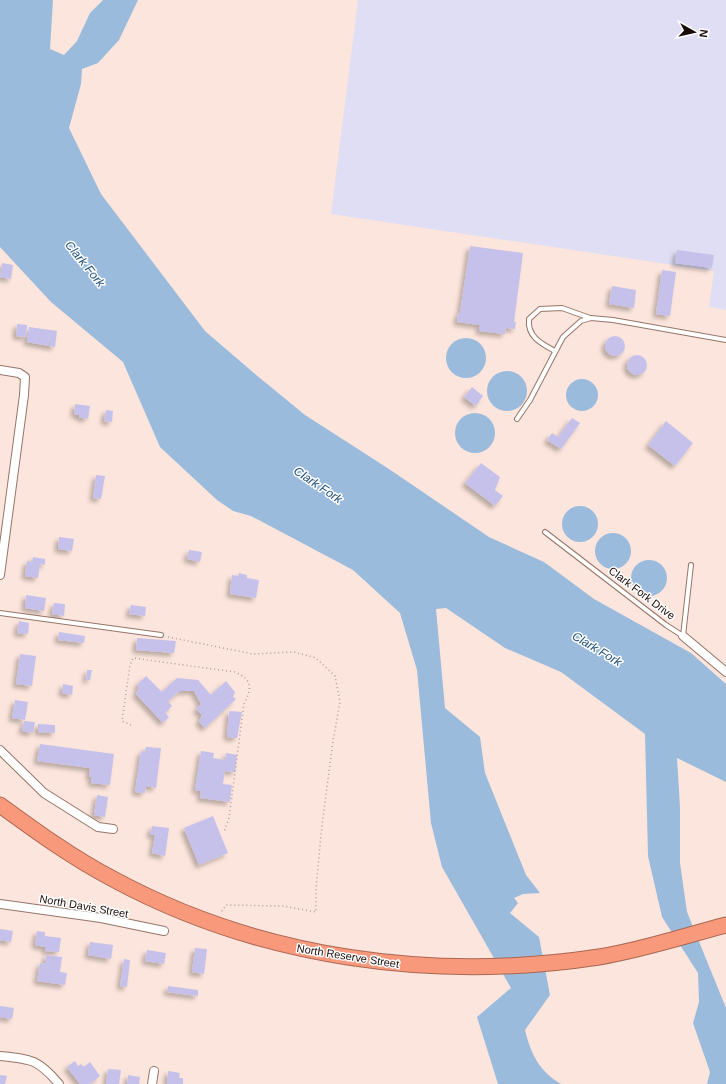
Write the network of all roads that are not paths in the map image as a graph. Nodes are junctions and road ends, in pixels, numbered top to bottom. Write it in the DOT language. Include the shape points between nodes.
graph roads {
  1 [pos="591,318"];
  2 [pos="726,340"];
  3 [pos="555,351"];
  4 [pos="0,370"];
  5 [pos="517,419"];
  6 [pos="545,532"];
  7 [pos="691,565"];
  8 [pos="0,570"];
  9 [pos="0,613"];
  10 [pos="162,636"];
  11 [pos="683,636"];
  12 [pos="726,672"];
  13 [pos="0,750"];
  14 [pos="0,806"];
  15 [pos="113,829"];
  16 [pos="0,904"];
  17 [pos="726,925"];
  18 [pos="164,931"];
  19 [pos="0,1056"];
  20 [pos="154,1071"];
  21 [pos="59,1084"];
  22 [pos="152,1084"];
  1 -- 2 [label="lane"];
  1 -- 3 [label="lane" via="581,321 563,337"];
  1 -- 3 [label="lane" via="562,308 540,309 529,319 528,326 538,342"];
  3 -- 5 [label="lane" via="530,400"];
  4 -- 8 [label="street" via="19,373 25,377"];
  6 -- 11 [label="lane, Clark Fork Drive"];
  7 -- 11 [label="lane"];
  9 -- 10 [label="lane"];
  11 -- 12 [label="street, Clark Fork Drive"];
  13 -- 15 [label="street" via="44,793 98,827"];
  14 -- 17 [label="highway, North Reserve Street" via="75,858 114,880 213,923 313,952 405,965 467,968 552,963 601,957"];
  16 -- 18 [label="street, North Davis Street" via="101,918"];
  19 -- 21 [label="street" via="37,1063"];
  20 -- 22 [label="street"];
}
